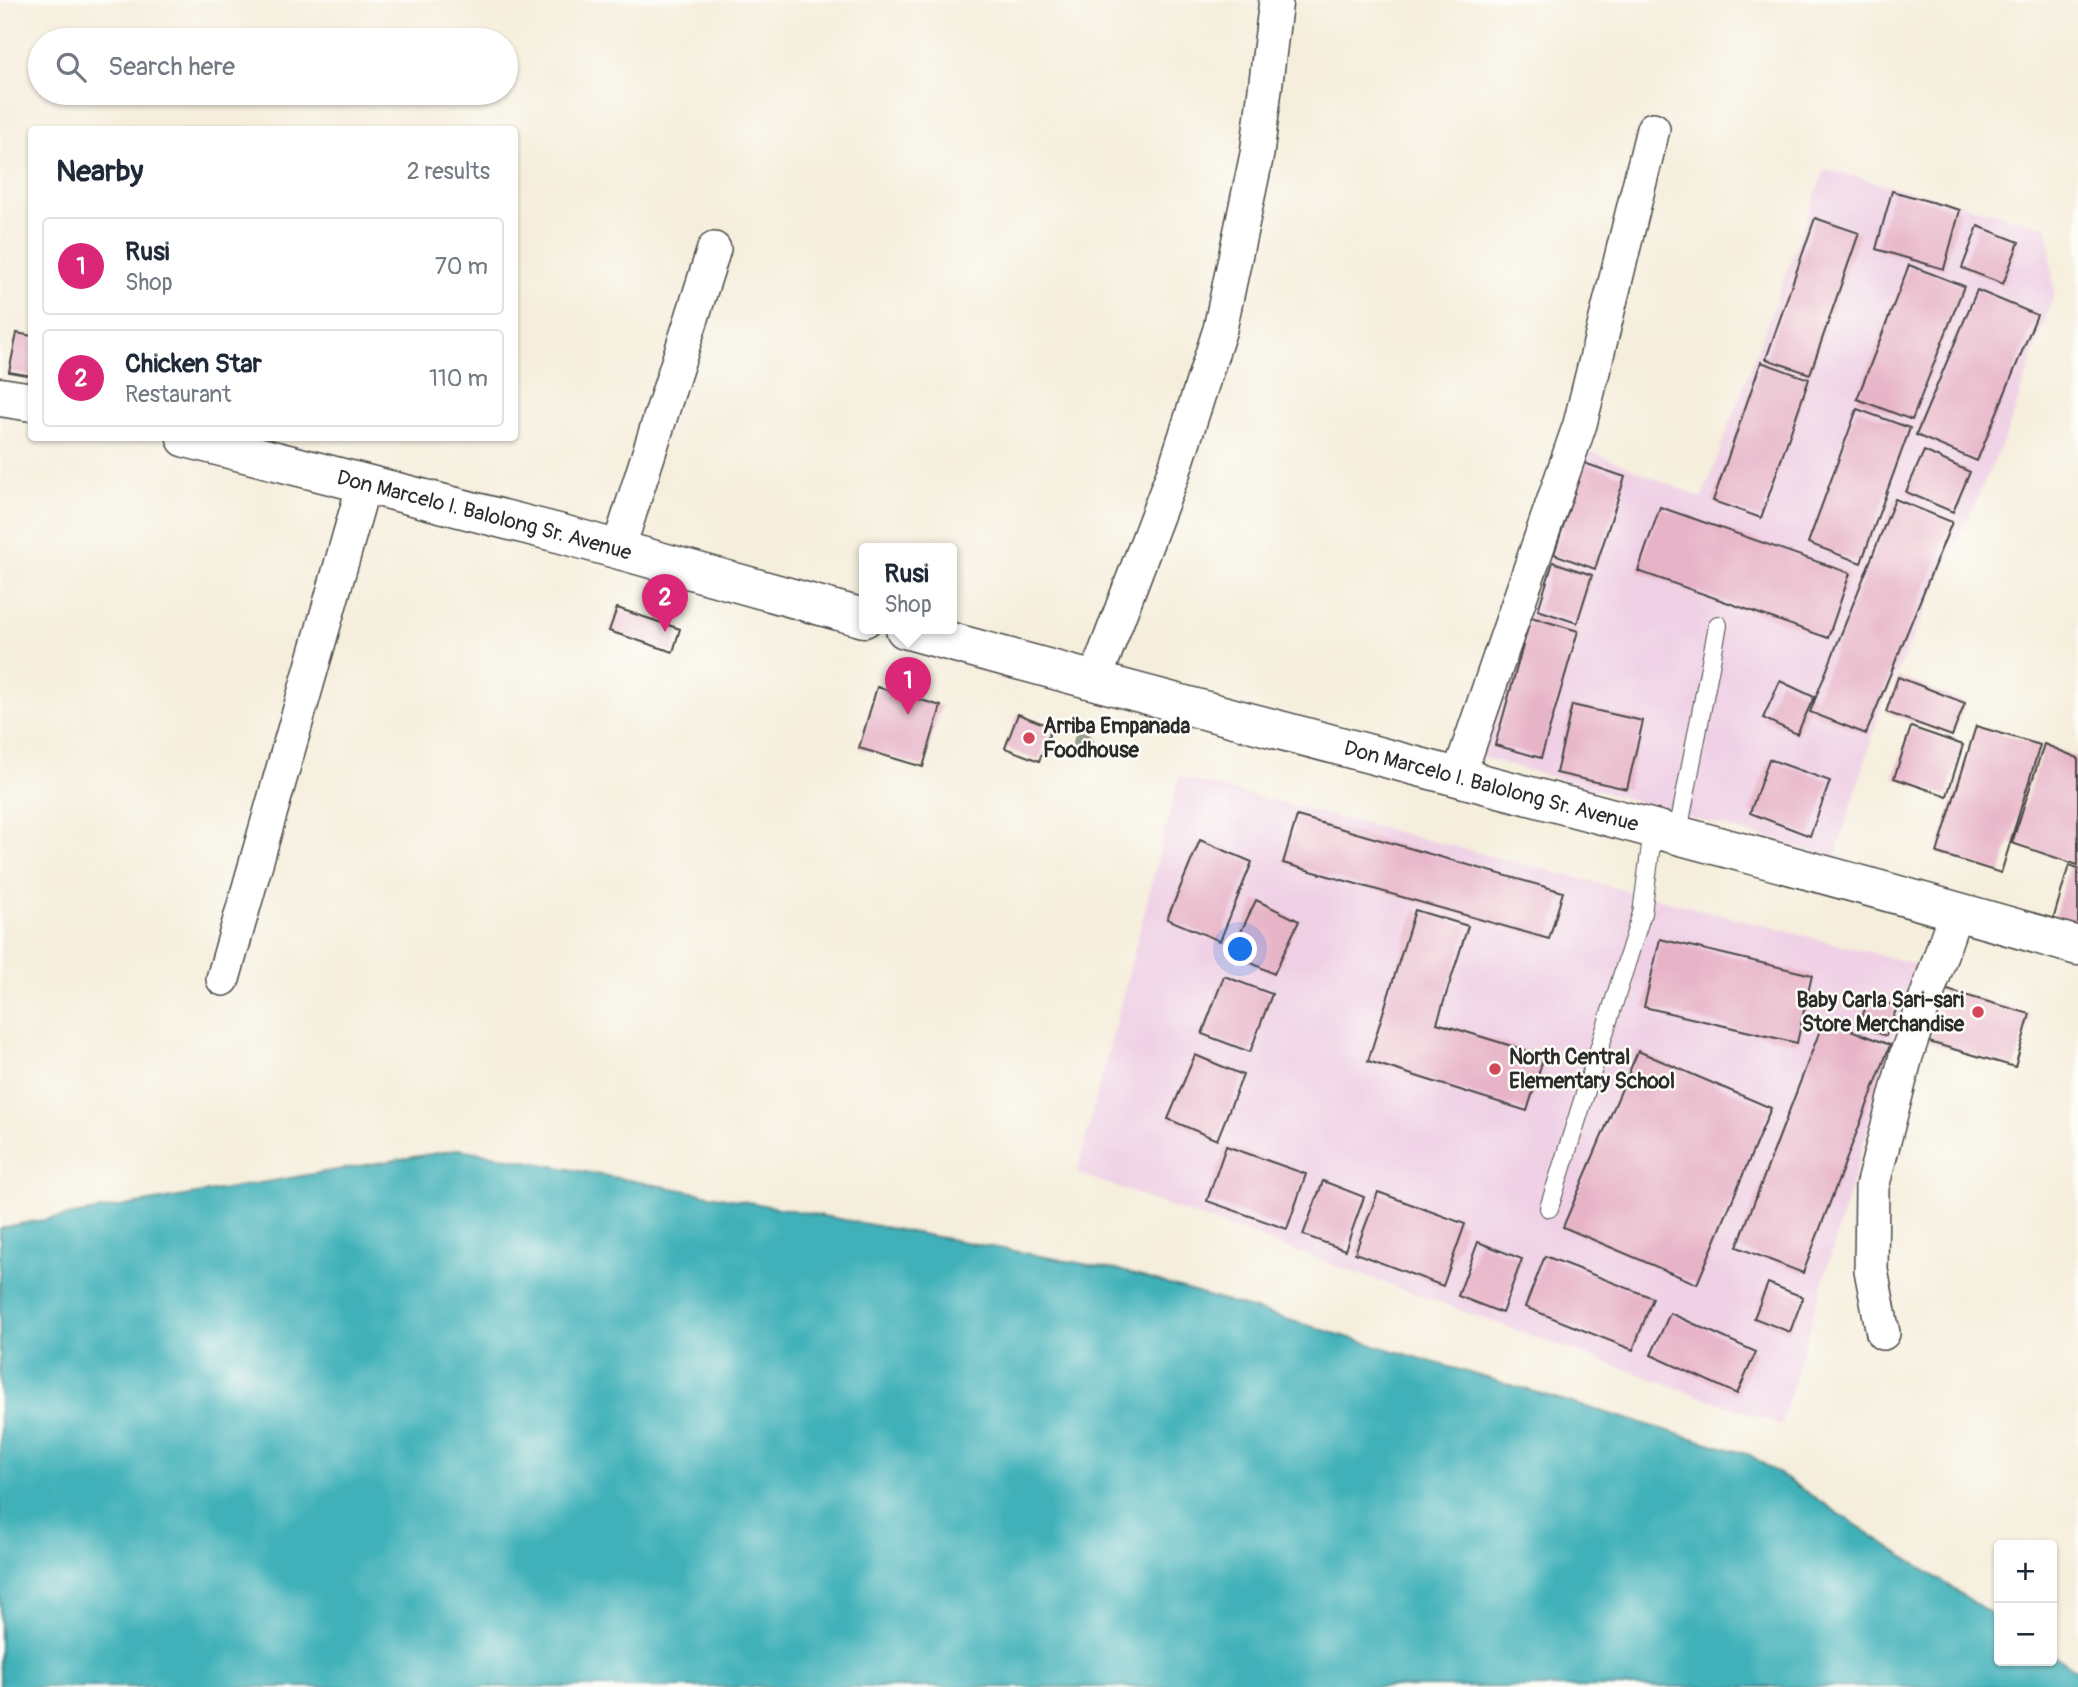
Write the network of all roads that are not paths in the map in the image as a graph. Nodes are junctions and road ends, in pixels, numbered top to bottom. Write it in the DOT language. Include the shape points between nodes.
graph roads {
  1 [pos="1276,0"];
  2 [pos="1653,129"];
  3 [pos="714,249"];
  4 [pos="0,397"];
  5 [pos="28,401"];
  6 [pos="198,441"];
  7 [pos="364,484"];
  8 [pos="618,550"];
  9 [pos="859,617"];
  10 [pos="1718,625"];
  11 [pos="923,634"];
  12 [pos="1094,682"];
  13 [pos="1458,778"];
  14 [pos="1665,833"];
  15 [pos="1956,911"];
  16 [pos="2078,946"];
  17 [pos="223,979"];
  18 [pos="1549,1208"];
  19 [pos="1883,1332"];
  1 -- 12 [label="street" via="1257,154 1220,329 1174,471"];
  2 -- 13 [label="street" via="1580,424"];
  3 -- 8 [label="street"];
  4 -- 5 [label="main road"];
  6 -- 7 [label="main road, Don Marcelo I. Balolong Sr. Avenue"];
  7 -- 8 [label="main road, Don Marcelo I. Balolong Sr. Avenue"];
  7 -- 17 [label="street"];
  8 -- 9 [label="main road, Don Marcelo I. Balolong Sr. Avenue"];
  10 -- 14 [label="lane"];
  11 -- 12 [label="main road, Don Marcelo I. Balolong Sr. Avenue"];
  12 -- 13 [label="main road, Don Marcelo I. Balolong Sr. Avenue"];
  13 -- 14 [label="main road, Don Marcelo I. Balolong Sr. Avenue"];
  14 -- 15 [label="main road, Don Marcelo I. Balolong Sr. Avenue"];
  14 -- 18 [label="lane"];
  15 -- 16 [label="main road, Don Marcelo I. Balolong Sr. Avenue"];
  15 -- 19 [label="street" via="1906,1056 1872,1187 1871,1270"];
}
